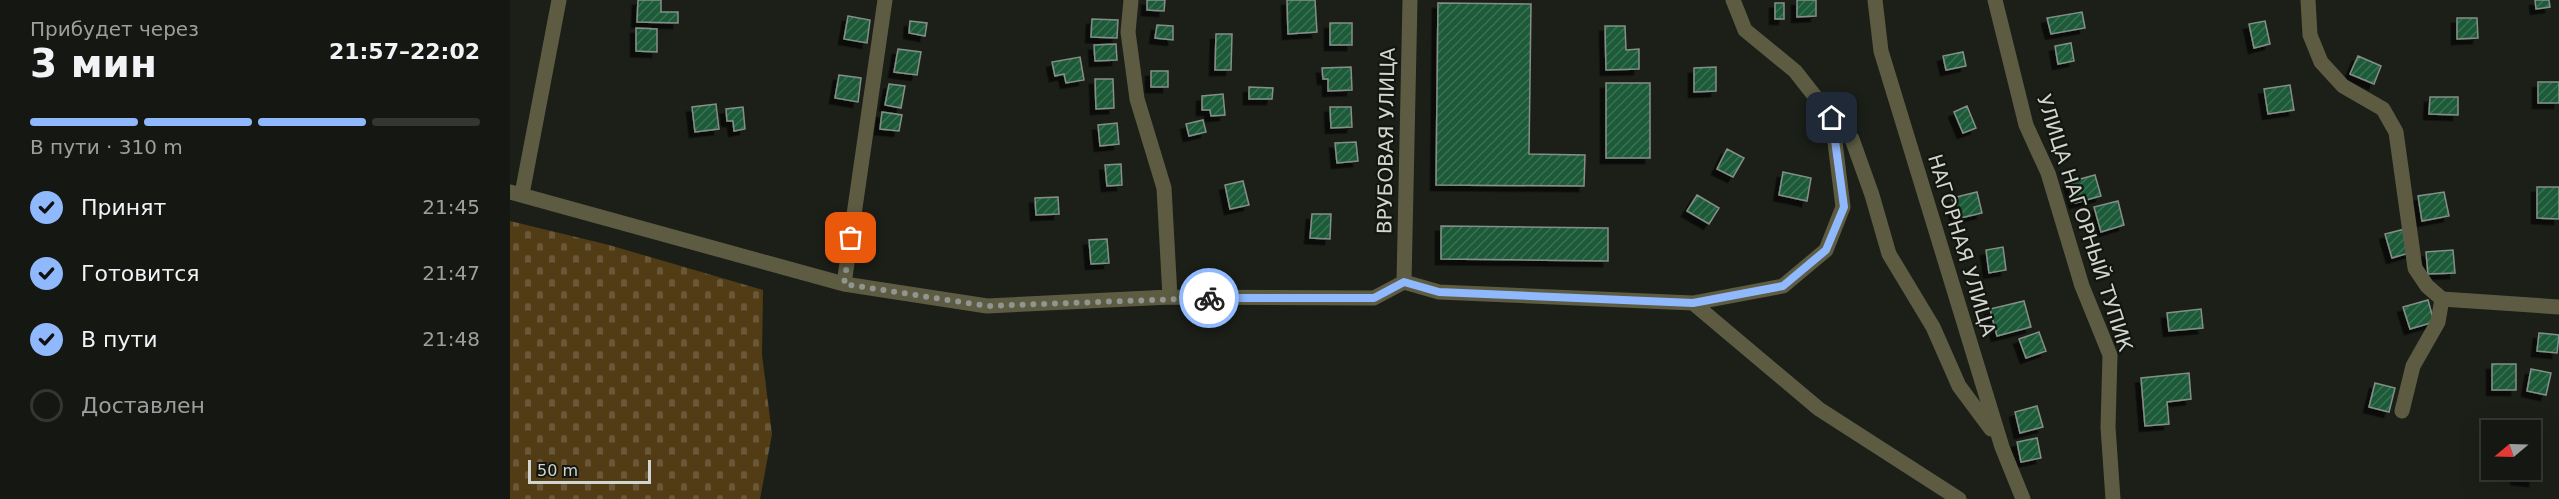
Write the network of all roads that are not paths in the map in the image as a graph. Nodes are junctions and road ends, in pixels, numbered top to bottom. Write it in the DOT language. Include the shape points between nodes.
graph roads {
  1 [pos="559,0"];
  2 [pos="885,0"];
  3 [pos="1131,0"];
  4 [pos="1410,0"];
  5 [pos="1733,0"];
  6 [pos="1875,0"];
  7 [pos="1995,0"];
  8 [pos="2308,0"];
  9 [pos="1832,118"];
  10 [pos="516,193"];
  11 [pos="1404,282"];
  12 [pos="844,284"];
  13 [pos="1170,297"];
  14 [pos="2442,299"];
  15 [pos="1693,303"];
  16 [pos="2559,307"];
  17 [pos="2402,411"];
  18 [pos="2002,447"];
  19 [pos="1959,499"];
  20 [pos="2023,499"];
  21 [pos="2113,499"];
  1 -- 10 [label="street"];
  2 -- 12 [label="street"];
  3 -- 13 [label="street" via="1128,32 1137,99 1164,188"];
  4 -- 11 [label="street, ВРУБОВАЯ УЛИЦА"];
  5 -- 9 [label="street" via="1745,30 1795,71"];
  6 -- 18 [label="street, НАГОРНАЯ УЛИЦА" via="1881,51"];
  7 -- 21 [label="street, УЛИЦА НАГОРНЫЙ ТУПИК" via="2026,125 2048,173 2082,286 2110,355 2108,428"];
  8 -- 14 [label="street" via="2310,35 2321,62 2343,86 2383,109 2396,132 2415,268"];
  9 -- 15 [label="street" via="1844,207 1826,250 1783,286"];
  9 -- 18 [label="street" via="1852,139 1889,254 1934,327 1959,386"];
  10 -- 12 [label="street"];
  11 -- 13 [label="street" via="1374,298"];
  11 -- 15 [label="street" via="1439,292"];
  12 -- 13 [label="street" via="987,306"];
  14 -- 16 [label="street"];
  14 -- 17 [label="street" via="2438,322 2413,366"];
  15 -- 19 [label="street" via="1819,409"];
  18 -- 20 [label="street, НАГОРНАЯ УЛИЦА"];
}
